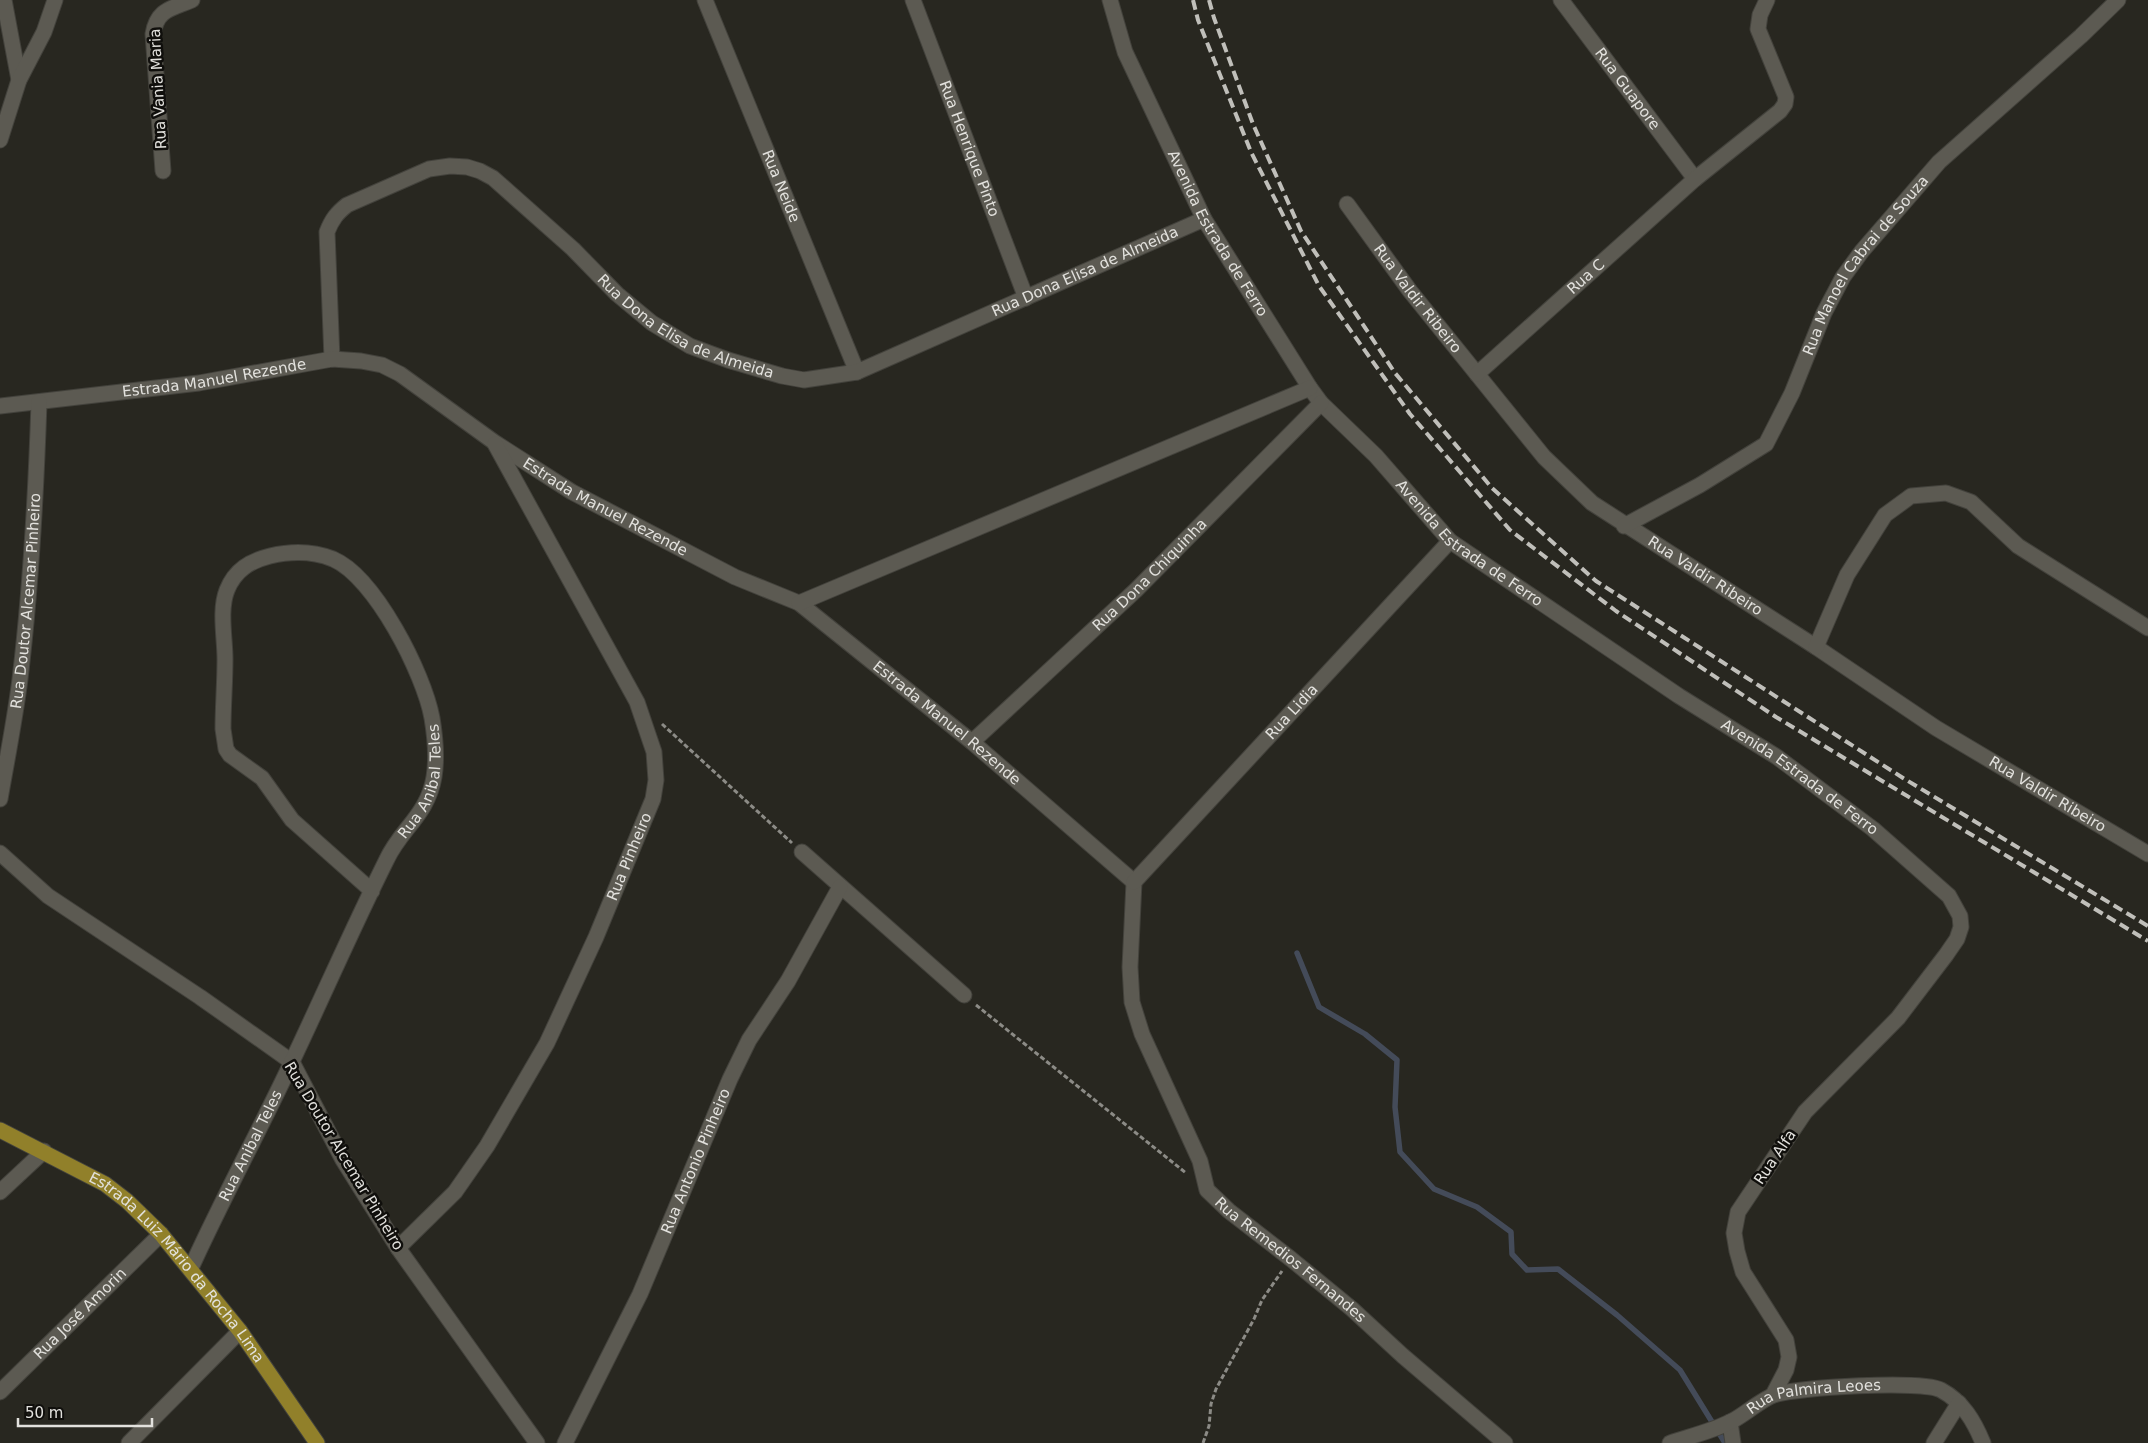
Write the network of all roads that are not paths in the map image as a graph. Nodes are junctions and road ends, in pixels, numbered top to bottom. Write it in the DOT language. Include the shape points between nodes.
graph roads {
  1 [pos="4,0"];
  2 [pos="55,0"];
  3 [pos="192,0"];
  4 [pos="705,0"];
  5 [pos="913,0"];
  6 [pos="1110,0"];
  7 [pos="1561,0"];
  8 [pos="1767,0"];
  9 [pos="2118,0"];
  10 [pos="19,80"];
  11 [pos="0,140"];
  12 [pos="163,171"];
  13 [pos="1695,179"];
  14 [pos="1347,204"];
  15 [pos="1204,219"];
  16 [pos="1026,298"];
  17 [pos="332,359"];
  18 [pos="857,372"];
  19 [pos="1477,374"];
  20 [pos="1310,388"];
  21 [pos="39,402"];
  22 [pos="1321,403"];
  23 [pos="0,406"];
  24 [pos="494,442"];
  25 [pos="1624,526"];
  26 [pos="1450,542"];
  27 [pos="799,603"];
  28 [pos="2148,628"];
  29 [pos="1816,647"];
  30 [pos="972,742"];
  31 [pos="0,799"];
  32 [pos="802,852"];
  33 [pos="0,853"];
  34 [pos="2148,854"];
  35 [pos="1134,882"];
  36 [pos="840,887"];
  37 [pos="372,891"];
  38 [pos="1946,955"];
  39 [pos="964,995"];
  40 [pos="292,1062"];
  41 [pos="0,1130"];
  42 [pos="44,1151"];
  43 [pos="0,1192"];
  44 [pos="161,1234"];
  45 [pos="398,1248"];
  46 [pos="191,1268"];
  47 [pos="240,1331"];
  48 [pos="0,1392"];
  49 [pos="1773,1395"];
  50 [pos="1959,1403"];
  51 [pos="1729,1422"];
  52 [pos="1699,1437"];
  53 [pos="129,1443"];
  54 [pos="317,1443"];
  55 [pos="538,1443"];
  56 [pos="565,1443"];
  57 [pos="1505,1443"];
  58 [pos="1670,1443"];
  59 [pos="1733,1443"];
  60 [pos="1934,1443"];
  61 [pos="1982,1443"];
  1 -- 10 [label="street"];
  2 -- 10 [label="street" via="44,32"];
  3 -- 12 [label="street, Rua Vania Maria" via="162,12 155,22 153,34"];
  4 -- 18 [label="street, Rua Neide"];
  5 -- 16 [label="street, Rua Henrique Pinto"];
  6 -- 15 [label="street, Avenida Estrada de Ferro" via="1124,52"];
  7 -- 13 [label="street, Rua Guapore"];
  8 -- 13 [label="street, Rua C" via="1758,30 1786,98 1785,104"];
  9 -- 25 [label="street, Rua Manoel Cabrai de Souza" via="1939,162 1862,251 1843,277 1824,313 1792,393 1766,444 1700,485"];
  10 -- 11 [label="street"];
  13 -- 19 [label="street, Rua C"];
  14 -- 19 [label="street, Rua Valdir Ribeiro" via="1410,291"];
  15 -- 16 [label="street, Rua Dona Elisa de Almeida"];
  15 -- 20 [label="street, Avenida Estrada de Ferro"];
  16 -- 18 [label="street, Rua Dona Elisa de Almeida"];
  17 -- 18 [label="street, Rua Dona Elisa de Almeida" via="327,232 336,214 347,205 429,169 450,166 467,167 493,178 573,249 617,294 652,323 690,346 728,360 804,380"];
  17 -- 21 [label="street, Estrada Manuel Rezende" via="199,382"];
  17 -- 24 [label="street, Estrada Manuel Rezende" via="361,360 400,374"];
  19 -- 25 [label="street, Rua Valdir Ribeiro" via="1544,456 1592,503"];
  20 -- 22 [label="street, Avenida Estrada de Ferro"];
  20 -- 27 [label="street"];
  21 -- 23 [label="street, Estrada Manuel Rezende"];
  21 -- 31 [label="street, Rua Doutor Alcemar Pinheiro" via="36,512 28,608 20,681"];
  22 -- 26 [label="street, Avenida Estrada de Ferro" via="1376,456"];
  22 -- 30 [label="street, Rua Dona Chiquinha" via="1136,590"];
  24 -- 27 [label="street, Estrada Manuel Rezende" via="572,492 735,576"];
  24 -- 45 [label="street, Rua Pinheiro" via="637,702 654,752 656,780 653,799 600,928 547,1043 487,1146 455,1192"];
  25 -- 29 [label="street, Rua Valdir Ribeiro"];
  26 -- 35 [label="street, Rua Lidia"];
  26 -- 38 [label="street, Avenida Estrada de Ferro" via="1679,696 1777,757 1874,829 1949,896 1960,916 1961,927 1957,940"];
  27 -- 30 [label="street, Estrada Manuel Rezende"];
  28 -- 29 [label="street" via="2018,546 1972,502 1946,493 1911,496 1884,515 1847,575"];
  29 -- 34 [label="street, Rua Valdir Ribeiro" via="1936,728"];
  30 -- 35 [label="street, Estrada Manuel Rezende"];
  32 -- 36 [label="street"];
  33 -- 40 [label="street, Rua Doutor Alcemar Pinheiro" via="48,896"];
  35 -- 57 [label="street, Rua Remedios Fernandes" via="1130,968 1132,1002 1142,1034 1200,1161 1207,1190"];
  36 -- 39 [label="street"];
  36 -- 56 [label="street, Rua Antonio Pinheiro" via="788,981 749,1040 640,1294"];
  37 -- 37 [label="street, Rua Anibal Teles" via="388,856 424,807 434,776 431,716 405,648 374,595 357,575 334,559 311,552 283,552 257,559 236,572 226,593 223,729 226,748 230,755 262,778 292,820"];
  37 -- 40 [label="street, Rua Anibal Teles"];
  38 -- 49 [label="street, Rua Alfa" via="1898,1018 1804,1112 1738,1212 1734,1233 1743,1272 1786,1340 1789,1357 1786,1370"];
  40 -- 45 [label="street, Rua Doutor Alcemar Pinheiro" via="344,1160"];
  40 -- 46 [label="street, Rua Anibal Teles"];
  41 -- 42 [label="main road, Estrada Luiz Mário da Rocha Lima"];
  42 -- 43 [label="street"];
  42 -- 44 [label="main road, Estrada Luiz Mário da Rocha Lima" via="105,1184"];
  44 -- 46 [label="main road, Estrada Luiz Mário da Rocha Lima"];
  44 -- 48 [label="street, Rua José Amorin"];
  45 -- 55 [label="street, Rua Doutor Alcemar Pinheiro"];
  46 -- 47 [label="main road, Estrada Luiz Mário da Rocha Lima"];
  47 -- 53 [label="street"];
  47 -- 54 [label="main road, Estrada Luiz Mário da Rocha Lima"];
  49 -- 50 [label="street, Rua Palmira Leoes" via="1822,1388 1912,1386 1939,1389"];
  49 -- 51 [label="street, Rua Palmira Leoes"];
  50 -- 60 [label="street"];
  50 -- 61 [label="street, Rua Palmira Leoes" via="1974,1422"];
  51 -- 52 [label="street, Rua Palmira Leoes"];
  51 -- 59 [label="street"];
  52 -- 58 [label="street, Rua Palmira Leoes"];
}
